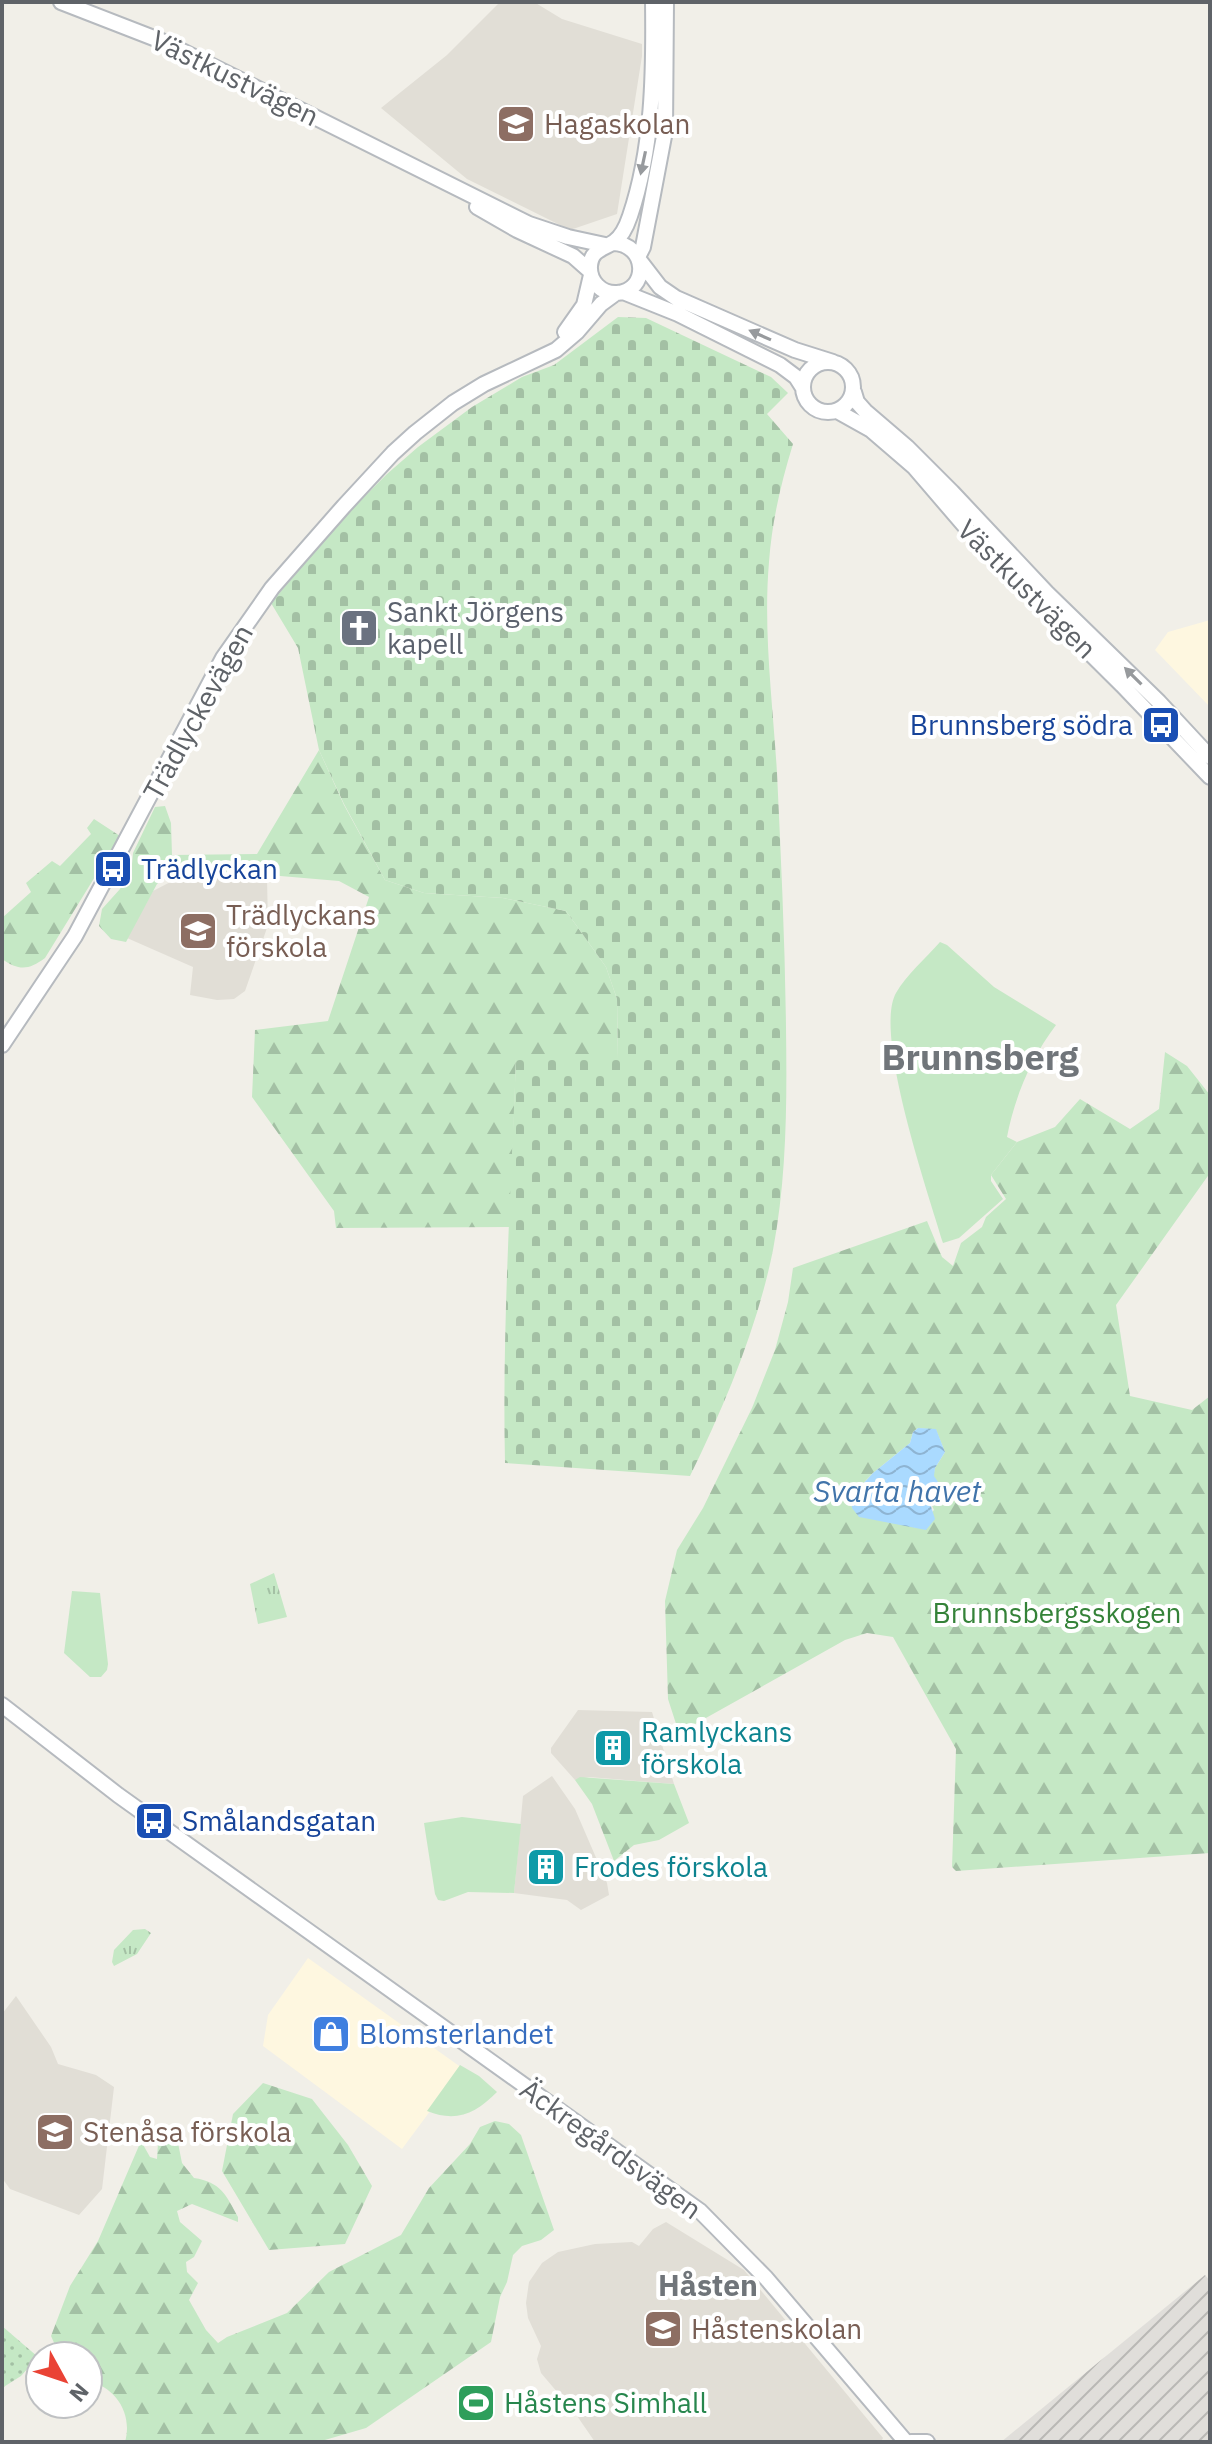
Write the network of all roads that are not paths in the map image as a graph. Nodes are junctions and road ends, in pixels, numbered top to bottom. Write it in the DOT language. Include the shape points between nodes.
graph roads {
  1 [pos="61,2"];
  2 [pos="653,2"];
  3 [pos="666,2"];
  4 [pos="405,162"];
  5 [pos="609,244"];
  6 [pos="639,259"];
  7 [pos="590,273"];
  8 [pos="620,293"];
  9 [pos="833,362"];
  10 [pos="522,365"];
  11 [pos="803,388"];
  12 [pos="854,392"];
  13 [pos="837,411"];
  14 [pos="1210,757"];
  15 [pos="1210,777"];
  16 [pos="2,1045"];
  17 [pos="2,1705"];
  18 [pos="908,2442"];
  19 [pos="927,2442"];
  1 -- 4 [label="street, Västkustvägen" via="164,42"];
  2 -- 5 [label="street, one-way" via="645,152 631,215"];
  3 -- 6 [label="street" via="664,143"];
  4 -- 5 [label="street, Västkustvägen" via="529,224"];
  4 -- 7 [label="street, Västkustvägen" via="502,222 573,256"];
  5 -- 6 [label="street" via="628,246"];
  5 -- 7 [label="street" via="593,255"];
  6 -- 8 [label="street" via="636,282"];
  9 -- 6 [label="street, one-way" via="667,293"];
  7 -- 8 [label="street" via="600,289"];
  7 -- 10 [label="street, Trädlyckevägen" via="584,305 574,322"];
  8 -- 10 [label="street, Trädlyckevägen" via="601,304 567,341"];
  8 -- 11 [label="street" via="678,314 780,365"];
  9 -- 11 [label="street" via="812,368"];
  9 -- 12 [label="street" via="851,376"];
  10 -- 16 [label="street, Trädlyckevägen" via="453,403 393,453 247,619 75,936"];
  11 -- 13 [label="street" via="814,408"];
  12 -- 13 [label="street"];
  14 -- 12 [label="street, Västkustvägen, one-way" via="952,492 865,411"];
  13 -- 15 [label="street, Västkustvägen" via="871,430 923,476 981,545"];
  17 -- 18 [label="street, Äckregårdsvägen" via="118,1795 700,2211 766,2278"];
  18 -- 19 [label="street, Äckregårdsvägen"];
}
